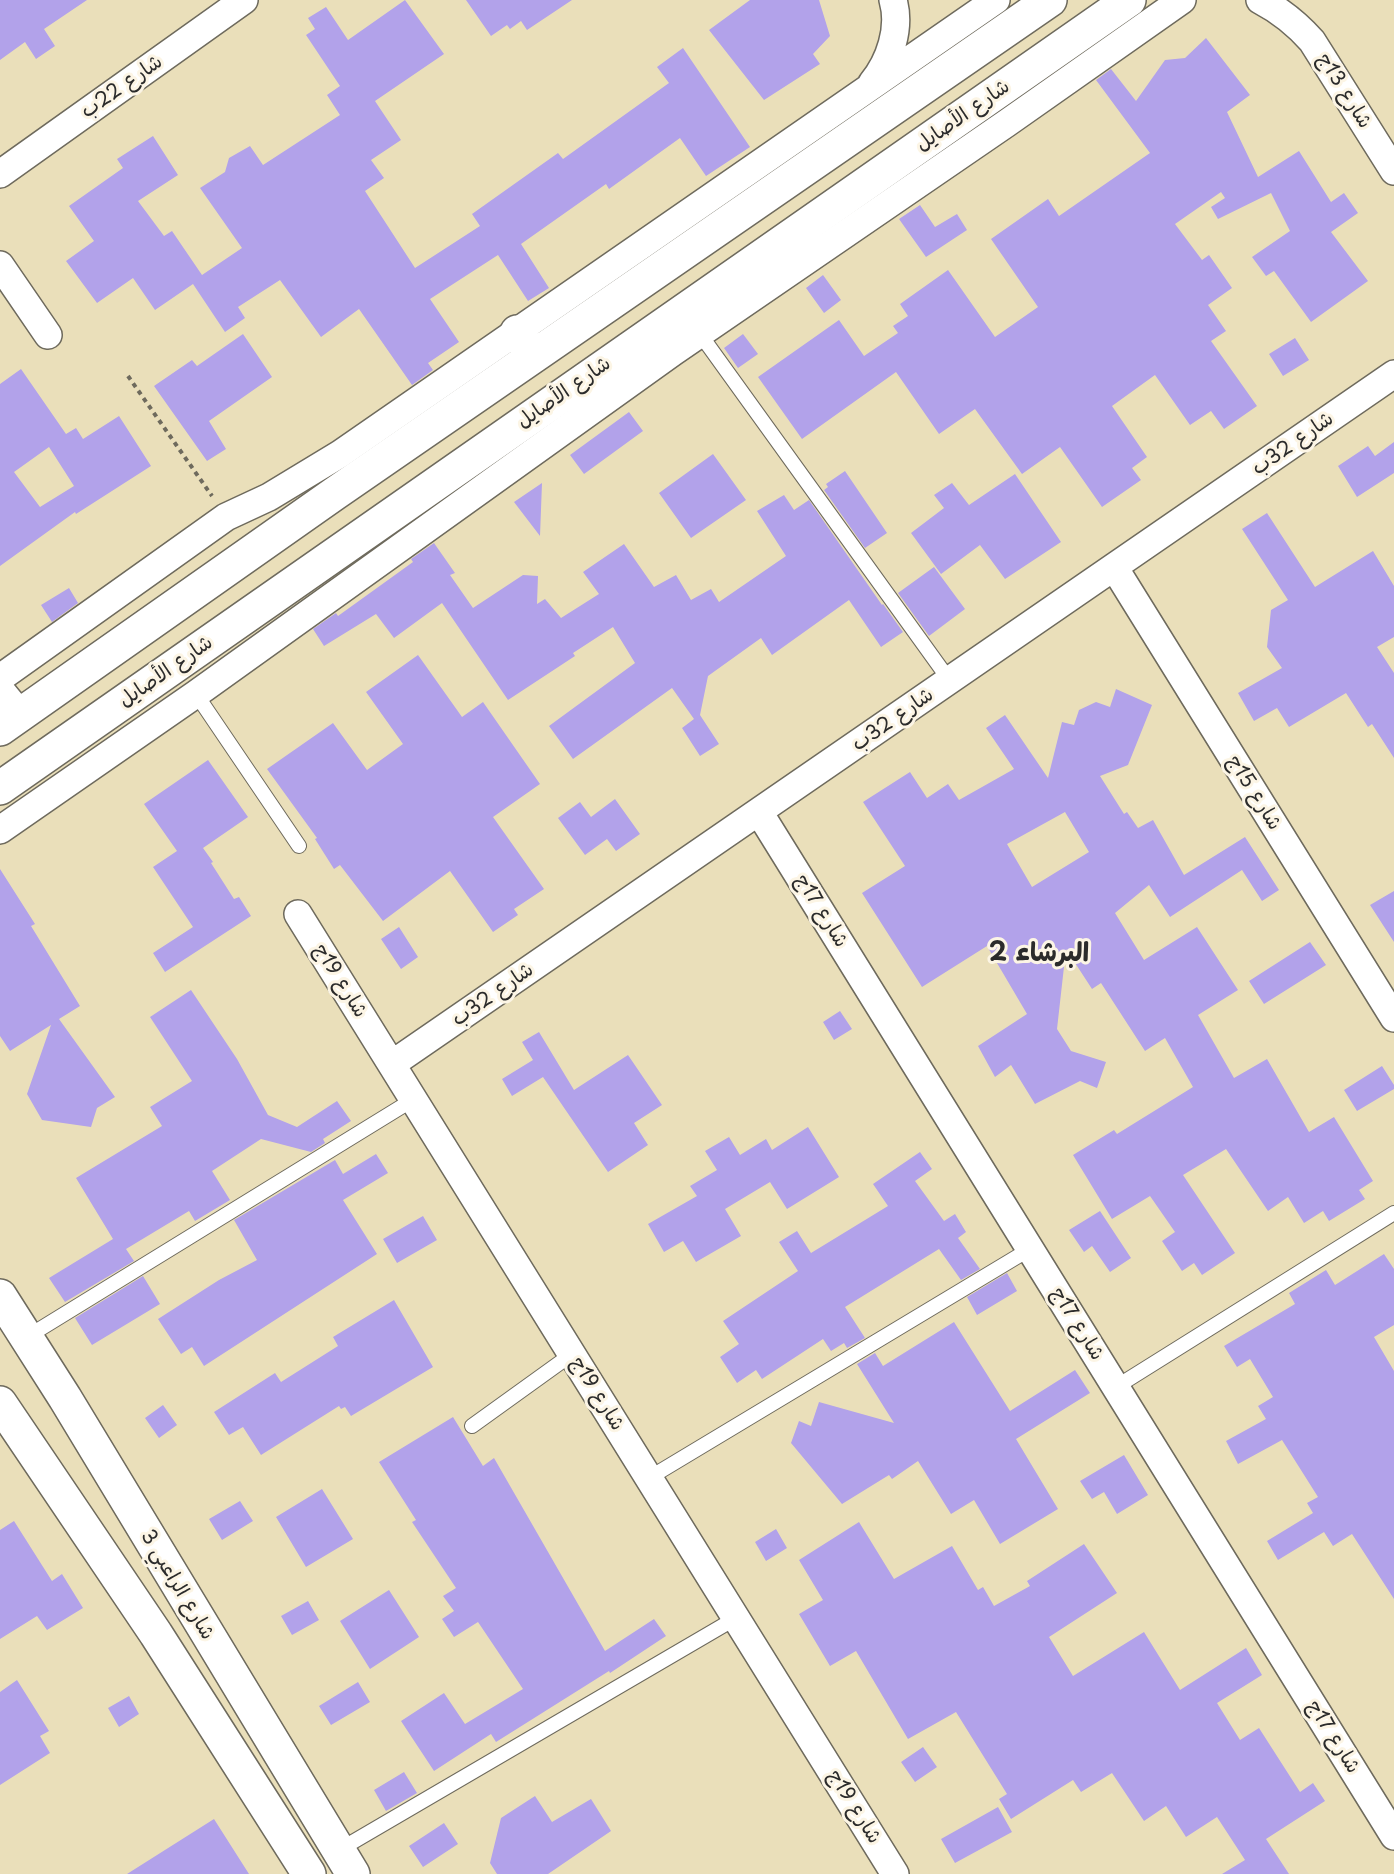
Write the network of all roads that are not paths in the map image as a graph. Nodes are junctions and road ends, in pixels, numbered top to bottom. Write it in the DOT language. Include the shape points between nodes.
graph roads {
  1 [pos="244,0"];
  2 [pos="893,0"];
  3 [pos="996,0"];
  4 [pos="1050,0"];
  5 [pos="1129,0"];
  6 [pos="1260,0"];
  7 [pos="1300,0"];
  8 [pos="1182,1"];
  9 [pos="1312,40"];
  10 [pos="863,92"];
  11 [pos="1394,171"];
  12 [pos="0,174"];
  13 [pos="0,265"];
  14 [pos="700,334"];
  15 [pos="48,335"];
  16 [pos="665,341"];
  17 [pos="525,344"];
  18 [pos="1394,374"];
  19 [pos="1114,567"];
  20 [pos="0,678"];
  21 [pos="950,681"];
  22 [pos="196,694"];
  23 [pos="6,713"];
  24 [pos="0,788"];
  25 [pos="759,812"];
  26 [pos="0,830"];
  27 [pos="299,846"];
  28 [pos="298,914"];
  29 [pos="1394,1018"];
  30 [pos="392,1064"];
  31 [pos="414,1099"];
  32 [pos="1394,1213"];
  33 [pos="1030,1249"];
  34 [pos="0,1296"];
  35 [pos="27,1337"];
  36 [pos="572,1354"];
  37 [pos="1116,1387"];
  38 [pos="0,1403"];
  39 [pos="472,1426"];
  40 [pos="650,1478"];
  41 [pos="736,1618"];
  42 [pos="1394,1836"];
  43 [pos="346,1862"];
  44 [pos="309,1874"];
  45 [pos="895,1874"];
  1 -- 12 [label="street, شارع 22ب"];
  2 -- 10 [label="street" via="896,23 889,54"];
  3 -- 10 [label="street"];
  4 -- 17 [label="street"];
  5 -- 16 [label="street, شارع الأصايل"];
  6 -- 9 [label="street, شارع 13ج" via="1280,10"];
  7 -- 9 [label="street, شارع 13ج"];
  8 -- 14 [label="street"];
  9 -- 11 [label="street, شارع 13ج"];
  10 -- 17 [label="street"];
  13 -- 15 [label="street"];
  14 -- 16 [label="street"];
  14 -- 21 [label="lane"];
  16 -- 22 [label="street"];
  16 -- 24 [label="street, شارع الأصايل"];
  17 -- 20 [label="street" via="269,497 226,517"];
  17 -- 23 [label="street"];
  18 -- 19 [label="street, شارع 32ب"];
  19 -- 21 [label="street, شارع 32ب"];
  19 -- 29 [label="street, شارع 15ج"];
  21 -- 25 [label="street, شارع 32ب"];
  22 -- 26 [label="street"];
  22 -- 27 [label="lane"];
  25 -- 30 [label="street, شارع 32ب"];
  25 -- 33 [label="street, شارع 17ج"];
  28 -- 30 [label="street, شارع 19ج"];
  30 -- 31 [label="street, شارع 19ج"];
  31 -- 35 [label="lane"];
  31 -- 36 [label="street, شارع 19ج"];
  32 -- 37 [label="lane"];
  33 -- 37 [label="street, شارع 17ج"];
  33 -- 40 [label="lane"];
  34 -- 35 [label="street, شارع الراعبي 3"];
  35 -- 43 [label="street, شارع الراعبي 3"];
  36 -- 39 [label="lane"];
  36 -- 40 [label="street, شارع 19ج"];
  37 -- 42 [label="street, شارع 17ج"];
  38 -- 44 [label="street" via="162,1644"];
  40 -- 41 [label="street, شارع 19ج"];
  41 -- 43 [label="lane"];
  41 -- 45 [label="street, شارع 19ج"];
}
